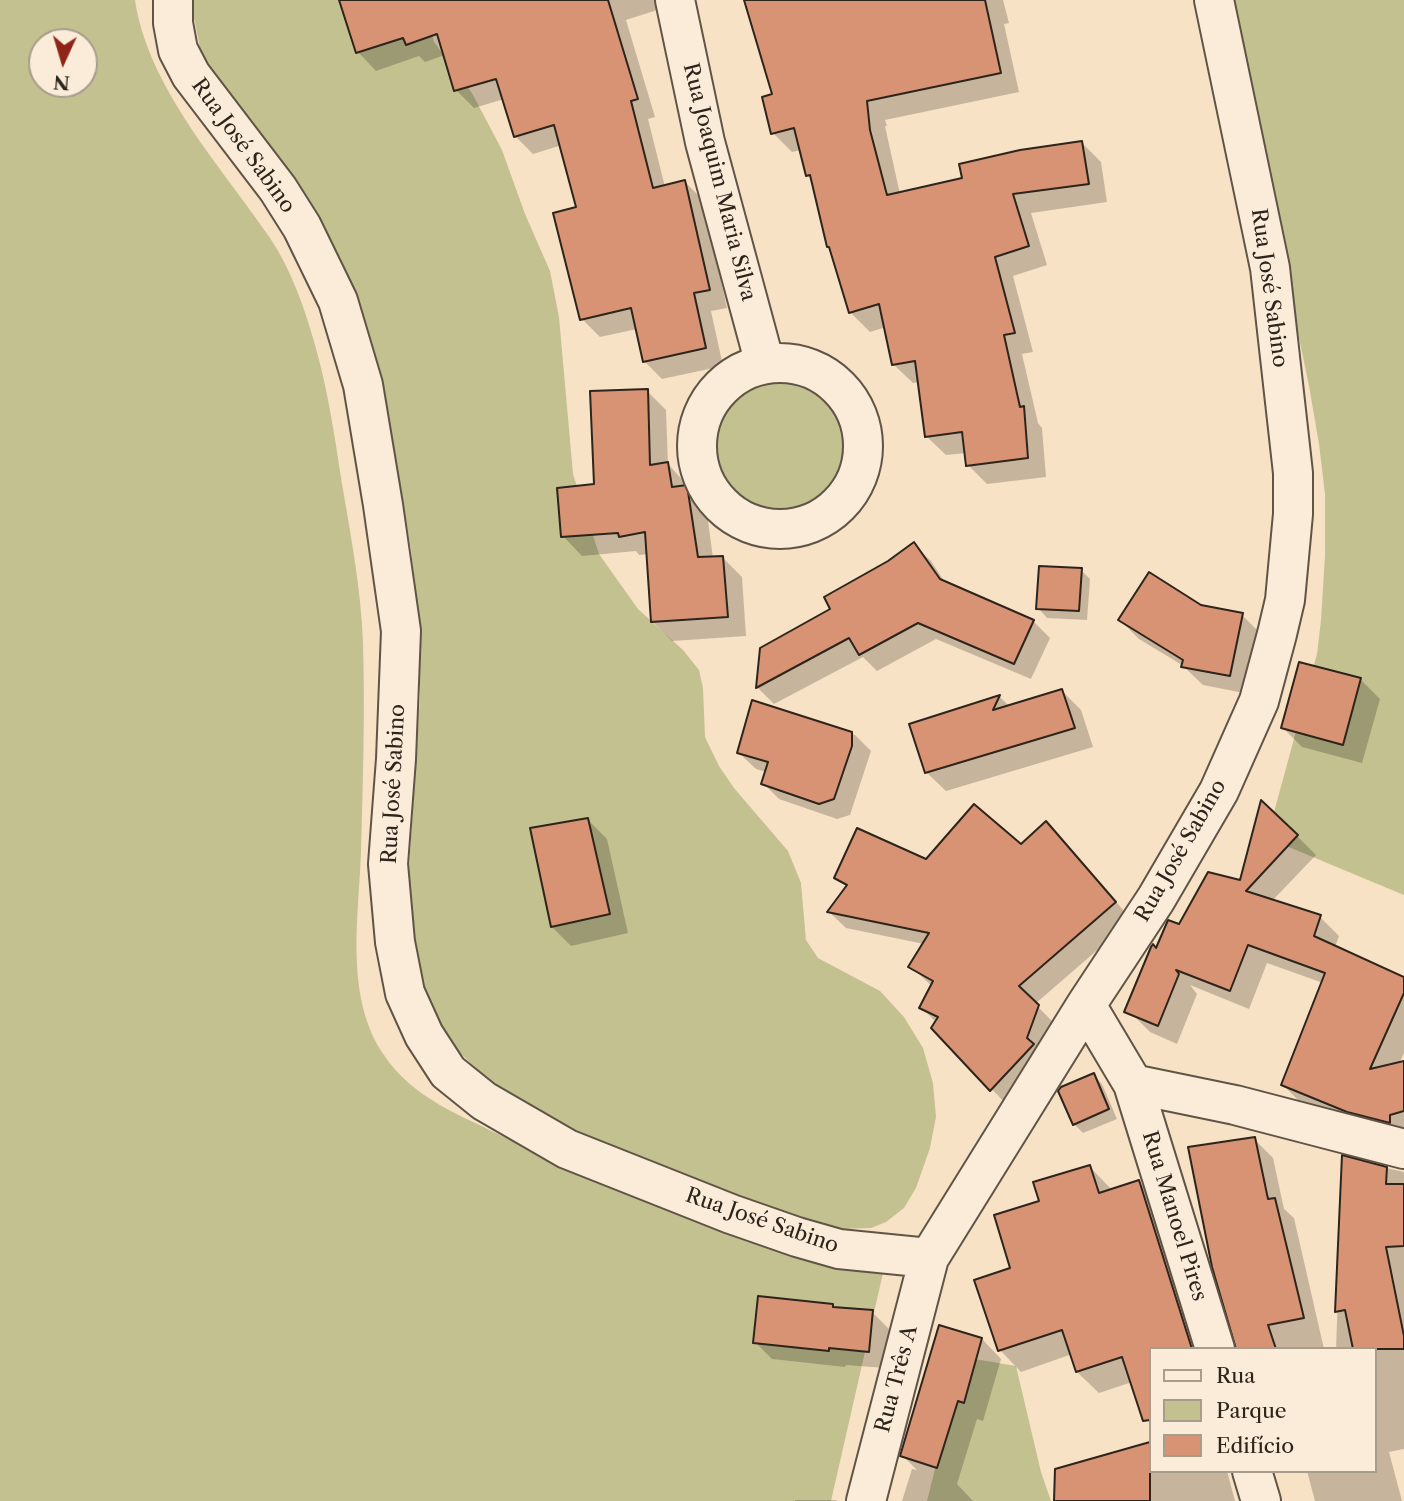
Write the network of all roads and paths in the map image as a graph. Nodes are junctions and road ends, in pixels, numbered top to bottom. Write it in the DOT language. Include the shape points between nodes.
graph roads {
  1 [pos="173,0"];
  2 [pos="675,0"];
  3 [pos="1214,0"];
  4 [pos="765,364"];
  5 [pos="1086,1005"];
  6 [pos="1133,1084"];
  7 [pos="1404,1149"];
  8 [pos="929,1258"];
  9 [pos="1214,1347"];
  10 [pos="1253,1473"];
  11 [pos="866,1501"];
  12 [pos="1261,1501"];
  1 -- 8 [label="street, Rua José Sabino" via="178,50 191,75 302,227 338,301 363,385 401,631 388,864 395,942 405,993 424,1035 449,1072 484,1101 567,1149 797,1237 839,1249"];
  2 -- 4 [label="street, Rua Joaquim Maria Silva" via="705,142"];
  3 -- 5 [label="street, Rua José Sabino" via="1270,268 1293,473 1285,600 1259,701 1219,791 1156,900"];
  4 -- 4 [label="street" via="732,377 708,404 697,438 698,461 713,494 739,518 774,528 801,526 827,514 855,482 861,463 861,428 846,396 821,373 794,364"];
  5 -- 6 [label="street, Rua Manoel Pires"];
  5 -- 8 [label="street, Rua José Sabino"];
  6 -- 7 [label="street"];
  6 -- 9 [label="street, Rua Manoel Pires"];
  8 -- 11 [label="street, Rua Três A"];
  10 -- 12 [label="street"];
}
